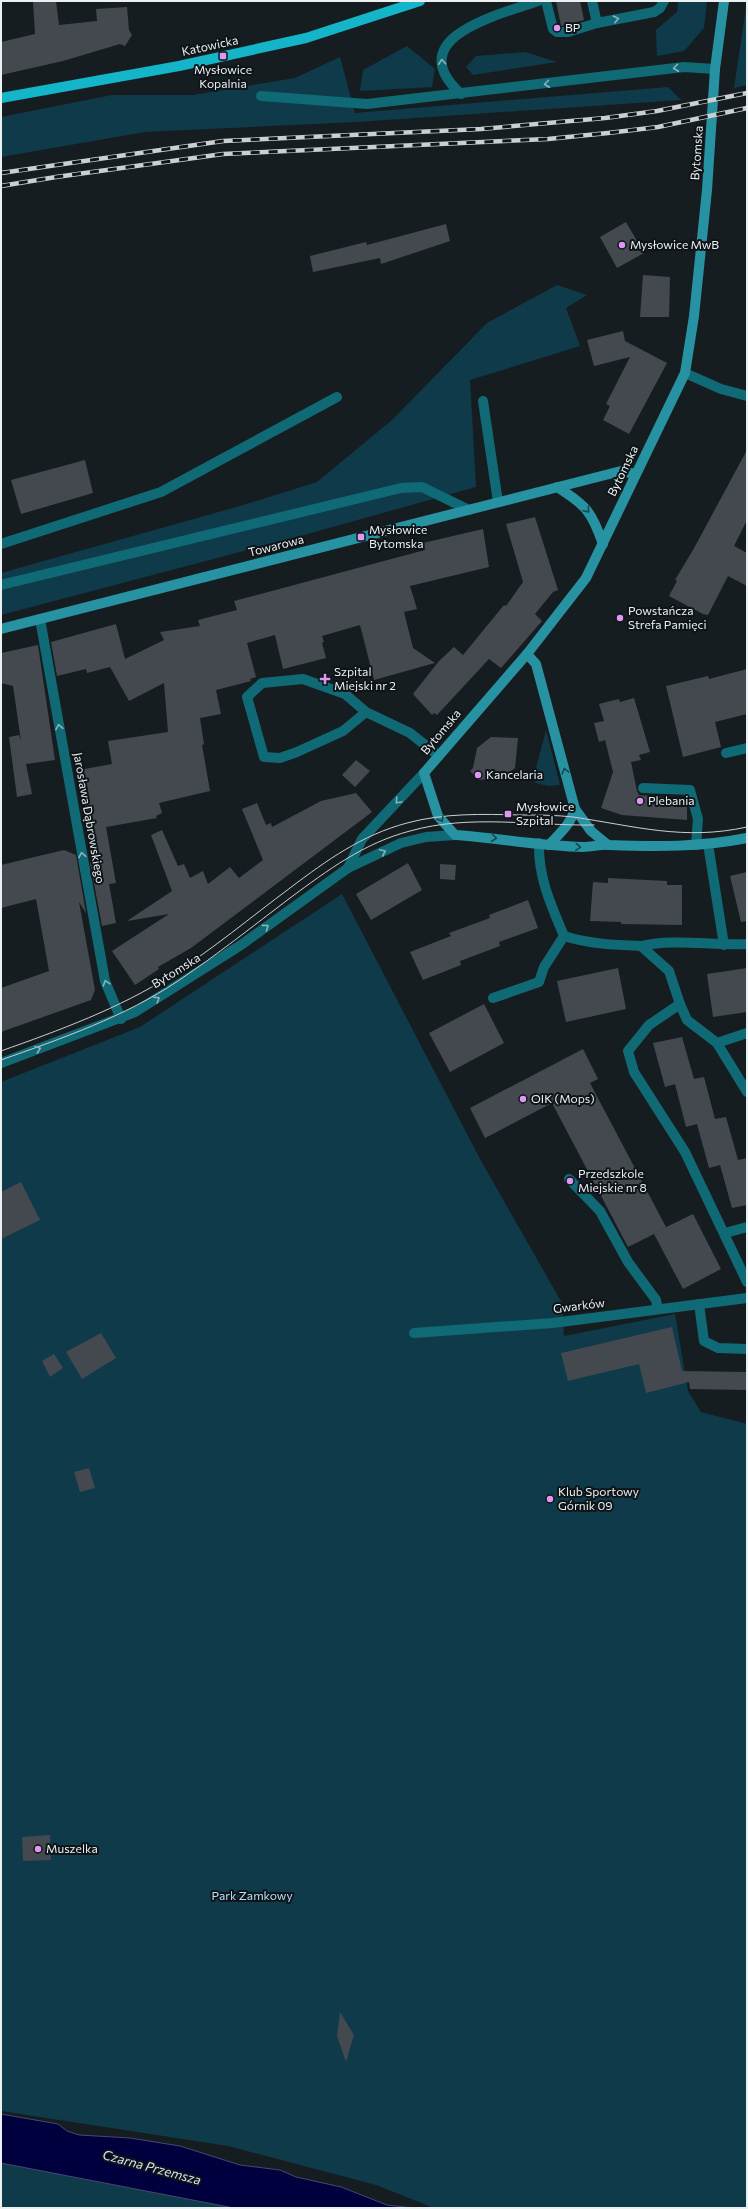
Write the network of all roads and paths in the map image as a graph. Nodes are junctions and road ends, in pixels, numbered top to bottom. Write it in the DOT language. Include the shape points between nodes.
graph roads {
  1 [pos="420,1"];
  2 [pos="538,1"];
  3 [pos="546,1"];
  4 [pos="592,1"];
  5 [pos="664,1"];
  6 [pos="724,1"];
  7 [pos="597,23"];
  8 [pos="715,69"];
  9 [pos="461,94"];
  10 [pos="261,96"];
  11 [pos="1,98"];
  12 [pos="685,373"];
  13 [pos="747,396"];
  14 [pos="337,397"];
  15 [pos="483,401"];
  16 [pos="636,474"];
  17 [pos="557,487"];
  18 [pos="498,502"];
  19 [pos="469,510"];
  20 [pos="1,544"];
  21 [pos="603,544"];
  22 [pos="1,585"];
  23 [pos="40,619"];
  24 [pos="1,629"];
  25 [pos="527,654"];
  26 [pos="366,712"];
  27 [pos="747,748"];
  28 [pos="726,753"];
  29 [pos="439,756"];
  30 [pos="424,773"];
  31 [pos="642,788"];
  32 [pos="575,809"];
  33 [pos="455,835"];
  34 [pos="747,838"];
  35 [pos="544,844"];
  36 [pos="608,844"];
  37 [pos="708,844"];
  38 [pos="696,845"];
  39 [pos="348,868"];
  40 [pos="564,936"];
  41 [pos="747,944"];
  42 [pos="724,945"];
  43 [pos="641,946"];
  44 [pos="494,998"];
  45 [pos="680,1004"];
  46 [pos="120,1019"];
  47 [pos="747,1033"];
  48 [pos="717,1043"];
  49 [pos="1,1063"];
  50 [pos="747,1092"];
  51 [pos="569,1179"];
  52 [pos="747,1227"];
  53 [pos="726,1233"];
  54 [pos="747,1282"];
  55 [pos="747,1298"];
  56 [pos="699,1304"];
  57 [pos="658,1309"];
  58 [pos="414,1334"];
  59 [pos="747,1349"];
  1 -- 11 [label="main road, Katowicka" via="291,41 179,66"];
  9 -- 2 [label="street, one-way" via="449,83 442,69 441,55 447,43 457,34 478,24"];
  3 -- 7 [label="street" via="550,24 557,32 568,32"];
  4 -- 7 [label="street"];
  7 -- 5 [label="street, one-way" via="654,12"];
  6 -- 8 [label="street, Bytomska"];
  8 -- 9 [label="street, one-way" via="684,67"];
  8 -- 12 [label="street, Bytomska" via="707,190 694,316"];
  9 -- 10 [label="street" via="367,104"];
  12 -- 13 [label="street" via="721,389"];
  12 -- 16 [label="street, Bytomska"];
  14 -- 20 [label="street" via="161,492"];
  15 -- 18 [label="street"];
  16 -- 17 [label="street, Towarowa" via="621,471"];
  16 -- 21 [label="street, Bytomska"];
  17 -- 18 [label="street, Towarowa"];
  17 -- 21 [label="street, one-way" via="590,512"];
  18 -- 19 [label="street, Towarowa"];
  19 -- 22 [label="street" via="422,487 401,488"];
  19 -- 23 [label="street, Towarowa"];
  21 -- 25 [label="street, Bytomska" via="586,578"];
  23 -- 24 [label="street, Towarowa"];
  46 -- 23 [label="street, Jarosława Dąbrowskiego, one-way" via="105,980"];
  25 -- 29 [label="street, Bytomska"];
  32 -- 25 [label="street, one-way" via="536,664"];
  26 -- 26 [label="street" via="345,694 303,679 262,683 247,697 264,757 280,758 297,752 343,731"];
  26 -- 29 [label="street" via="410,733"];
  27 -- 28 [label="street"];
  29 -- 30 [label="street, Bytomska"];
  30 -- 33 [label="street, one-way" via="438,816"];
  30 -- 39 [label="street, Bytomska, one-way" via="362,839"];
  31 -- 38 [label="street" via="690,790 698,819"];
  32 -- 35 [label="street" via="568,824"];
  32 -- 36 [label="street" via="588,828"];
  33 -- 35 [label="street, one-way"];
  39 -- 33 [label="street, Bytomska, one-way" via="401,843 426,837"];
  34 -- 37 [label="street"];
  35 -- 36 [label="street, one-way" via="585,847"];
  35 -- 40 [label="street" via="538,861 543,886"];
  36 -- 38 [label="street" via="658,848"];
  37 -- 38 [label="street"];
  37 -- 42 [label="street"];
  46 -- 39 [label="street, Bytomska, one-way" via="241,945"];
  40 -- 43 [label="street" via="614,945"];
  40 -- 44 [label="street" via="544,967 539,982"];
  41 -- 42 [label="street"];
  42 -- 43 [label="street" via="657,942"];
  43 -- 45 [label="street" via="669,971"];
  45 -- 48 [label="street" via="687,1020"];
  45 -- 53 [label="street" via="649,1025 628,1051 634,1072 685,1152"];
  49 -- 46 [label="street, Bytomska, one-way"];
  47 -- 48 [label="street"];
  48 -- 50 [label="street"];
  51 -- 57 [label="street" via="600,1211 628,1262 656,1300"];
  52 -- 53 [label="street"];
  53 -- 54 [label="street"];
  55 -- 56 [label="street, Gwarków"];
  56 -- 57 [label="street, Gwarków"];
  56 -- 59 [label="street" via="704,1341 718,1348"];
  57 -- 58 [label="street, Gwarków" via="553,1323"];
}
